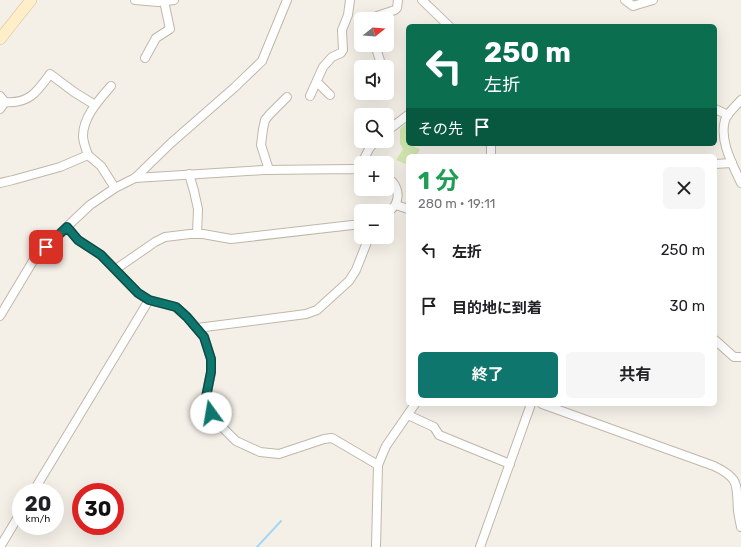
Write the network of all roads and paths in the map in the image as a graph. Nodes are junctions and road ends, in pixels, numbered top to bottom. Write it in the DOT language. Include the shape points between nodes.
graph roads {
  1 [pos="31,0"];
  2 [pos="135,0"];
  3 [pos="174,0"];
  4 [pos="287,0"];
  5 [pos="350,0"];
  6 [pos="398,0"];
  7 [pos="422,0"];
  8 [pos="625,0"];
  9 [pos="653,0"];
  10 [pos="164,1"];
  11 [pos="389,12"];
  12 [pos="447,24"];
  13 [pos="0,39"];
  14 [pos="145,58"];
  15 [pos="317,82"];
  16 [pos="111,86"];
  17 [pos="330,95"];
  18 [pos="310,96"];
  19 [pos="287,97"];
  20 [pos="741,100"];
  21 [pos="2,102"];
  22 [pos="95,105"];
  23 [pos="717,110"];
  24 [pos="728,114"];
  25 [pos="406,117"];
  26 [pos="394,126"];
  27 [pos="88,155"];
  28 [pos="732,163"];
  29 [pos="717,164"];
  30 [pos="354,167"];
  31 [pos="269,170"];
  32 [pos="189,174"];
  33 [pos="135,178"];
  34 [pos="0,183"];
  35 [pos="741,183"];
  36 [pos="394,185"];
  37 [pos="115,188"];
  38 [pos="396,205"];
  39 [pos="406,208"];
  40 [pos="354,225"];
  41 [pos="67,227"];
  42 [pos="197,234"];
  43 [pos="366,244"];
  44 [pos="116,270"];
  45 [pos="149,300"];
  46 [pos="0,316"];
  47 [pos="197,328"];
  48 [pos="717,342"];
  49 [pos="741,357"];
  50 [pos="414,406"];
  51 [pos="530,406"];
  52 [pos="548,406"];
  53 [pos="408,415"];
  54 [pos="510,464"];
  55 [pos="378,466"];
  56 [pos="38,483"];
  57 [pos="740,494"];
  58 [pos="12,527"];
  59 [pos="741,527"];
  60 [pos="0,547"];
  61 [pos="376,547"];
  62 [pos="480,547"];
  1 -- 13 [label="main road"];
  2 -- 10 [label="street"];
  3 -- 10 [label="street"];
  4 -- 33 [label="street" via="262,61"];
  5 -- 15 [label="street" via="342,30 343,50 326,62"];
  6 -- 11 [label="street" via="397,8"];
  7 -- 12 [label="street"];
  8 -- 9 [label="street" via="633,6"];
  10 -- 14 [label="street" via="170,29 156,38"];
  15 -- 17 [label="street"];
  15 -- 18 [label="street"];
  16 -- 22 [label="street"];
  19 -- 31 [label="street" via="265,120 261,145"];
  20 -- 24 [label="street"];
  21 -- 22 [label="street" via="17,102 30,97 37,92 50,74"];
  22 -- 27 [label="street" via="84,129 83,138"];
  23 -- 24 [label="street"];
  24 -- 28 [label="street" via="724,132"];
  25 -- 26 [label="street"];
  27 -- 34 [label="street" via="60,167"];
  27 -- 37 [label="street" via="101,166"];
  28 -- 29 [label="street"];
  28 -- 35 [label="street"];
  30 -- 31 [label="street"];
  31 -- 32 [label="street"];
  32 -- 33 [label="street"];
  32 -- 42 [label="street" via="198,209"];
  33 -- 37 [label="street"];
  36 -- 38 [label="street" via="398,197"];
  37 -- 41 [label="street" via="90,205"];
  38 -- 39 [label="street"];
  40 -- 42 [label="street" via="231,239"];
  41 -- 44 [label="street" via="78,240 101,255"];
  41 -- 46 [label="street" via="36,256"];
  42 -- 44 [label="street" via="165,237"];
  43 -- 47 [label="street" via="349,280 317,310 306,314"];
  44 -- 45 [label="street" via="138,293"];
  45 -- 47 [label="street" via="176,307"];
  45 -- 56 [label="street"];
  47 -- 55 [label="street" via="204,337 211,359 206,397 211,413 236,441 260,452 279,454 332,438"];
  48 -- 49 [label="street" via="734,356"];
  50 -- 53 [label="street"];
  51 -- 54 [label="street"];
  52 -- 57 [label="street" via="714,466 731,476"];
  53 -- 54 [label="street" via="434,427 439,435"];
  53 -- 55 [label="street" via="386,446"];
  54 -- 62 [label="street"];
  55 -- 61 [label="street"];
  57 -- 59 [label="street" via="738,512"];
  58 -- 60 [label="street"];
}
